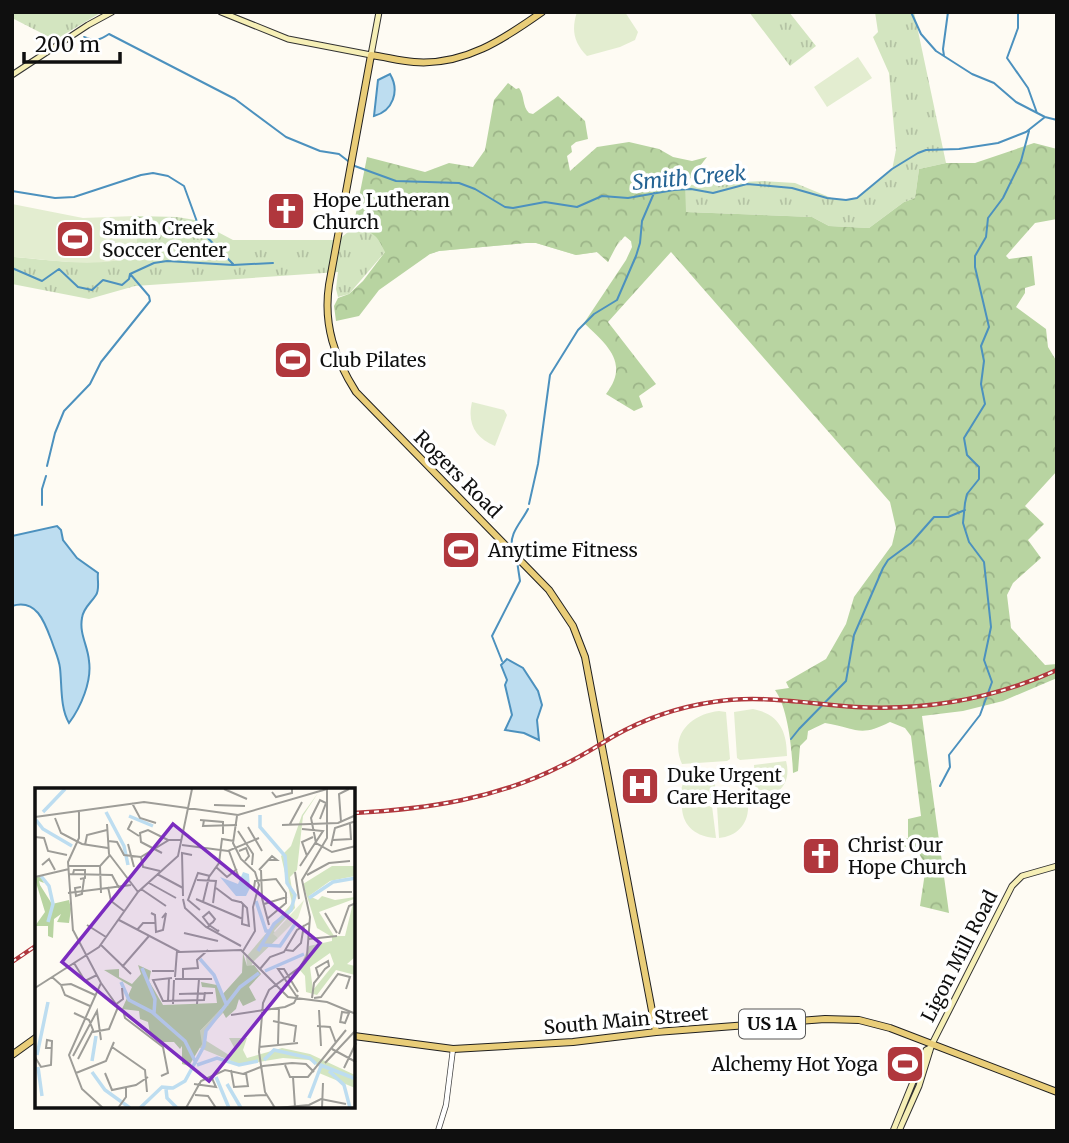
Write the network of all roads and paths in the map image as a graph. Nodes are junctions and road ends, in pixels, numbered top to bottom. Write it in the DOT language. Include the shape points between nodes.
graph roads {
  1 [pos="112,12"];
  2 [pos="221,12"];
  3 [pos="379,12"];
  4 [pos="542,12"];
  5 [pos="372,55"];
  6 [pos="12,75"];
  7 [pos="1057,866"];
  8 [pos="656,1032"];
  9 [pos="355,1036"];
  10 [pos="35,1038"];
  11 [pos="931,1046"];
  12 [pos="453,1049"];
  13 [pos="12,1055"];
  14 [pos="1057,1092"];
  15 [pos="438,1131"];
  16 [pos="893,1131"];
  17 [pos="899,1131"];
  1 -- 6 [label="main road"];
  2 -- 5 [label="main road" via="288,39"];
  3 -- 5 [label="main road, Rogers Road"];
  4 -- 5 [label="main road" via="468,56 420,62"];
  5 -- 8 [label="main road, Rogers Road" via="332,271 328,329 356,393 550,590 573,626 585,657"];
  7 -- 11 [label="main road, Ligon Mill Road" via="1022,876 1012,886"];
  8 -- 11 [label="main road, South Main Street / US 1A" via="845,1019 882,1025"];
  8 -- 12 [label="main road, South Main Street / US 1A"];
  9 -- 12 [label="main road, South Main Street / US 1A"];
  10 -- 13 [label="main road"];
  11 -- 14 [label="main road, South Main Street / US 1A"];
  11 -- 16 [label="main road, Ligon Mill Road"];
  11 -- 17 [label="main road, Ligon Mill Road"];
  12 -- 15 [label="street"];
}
